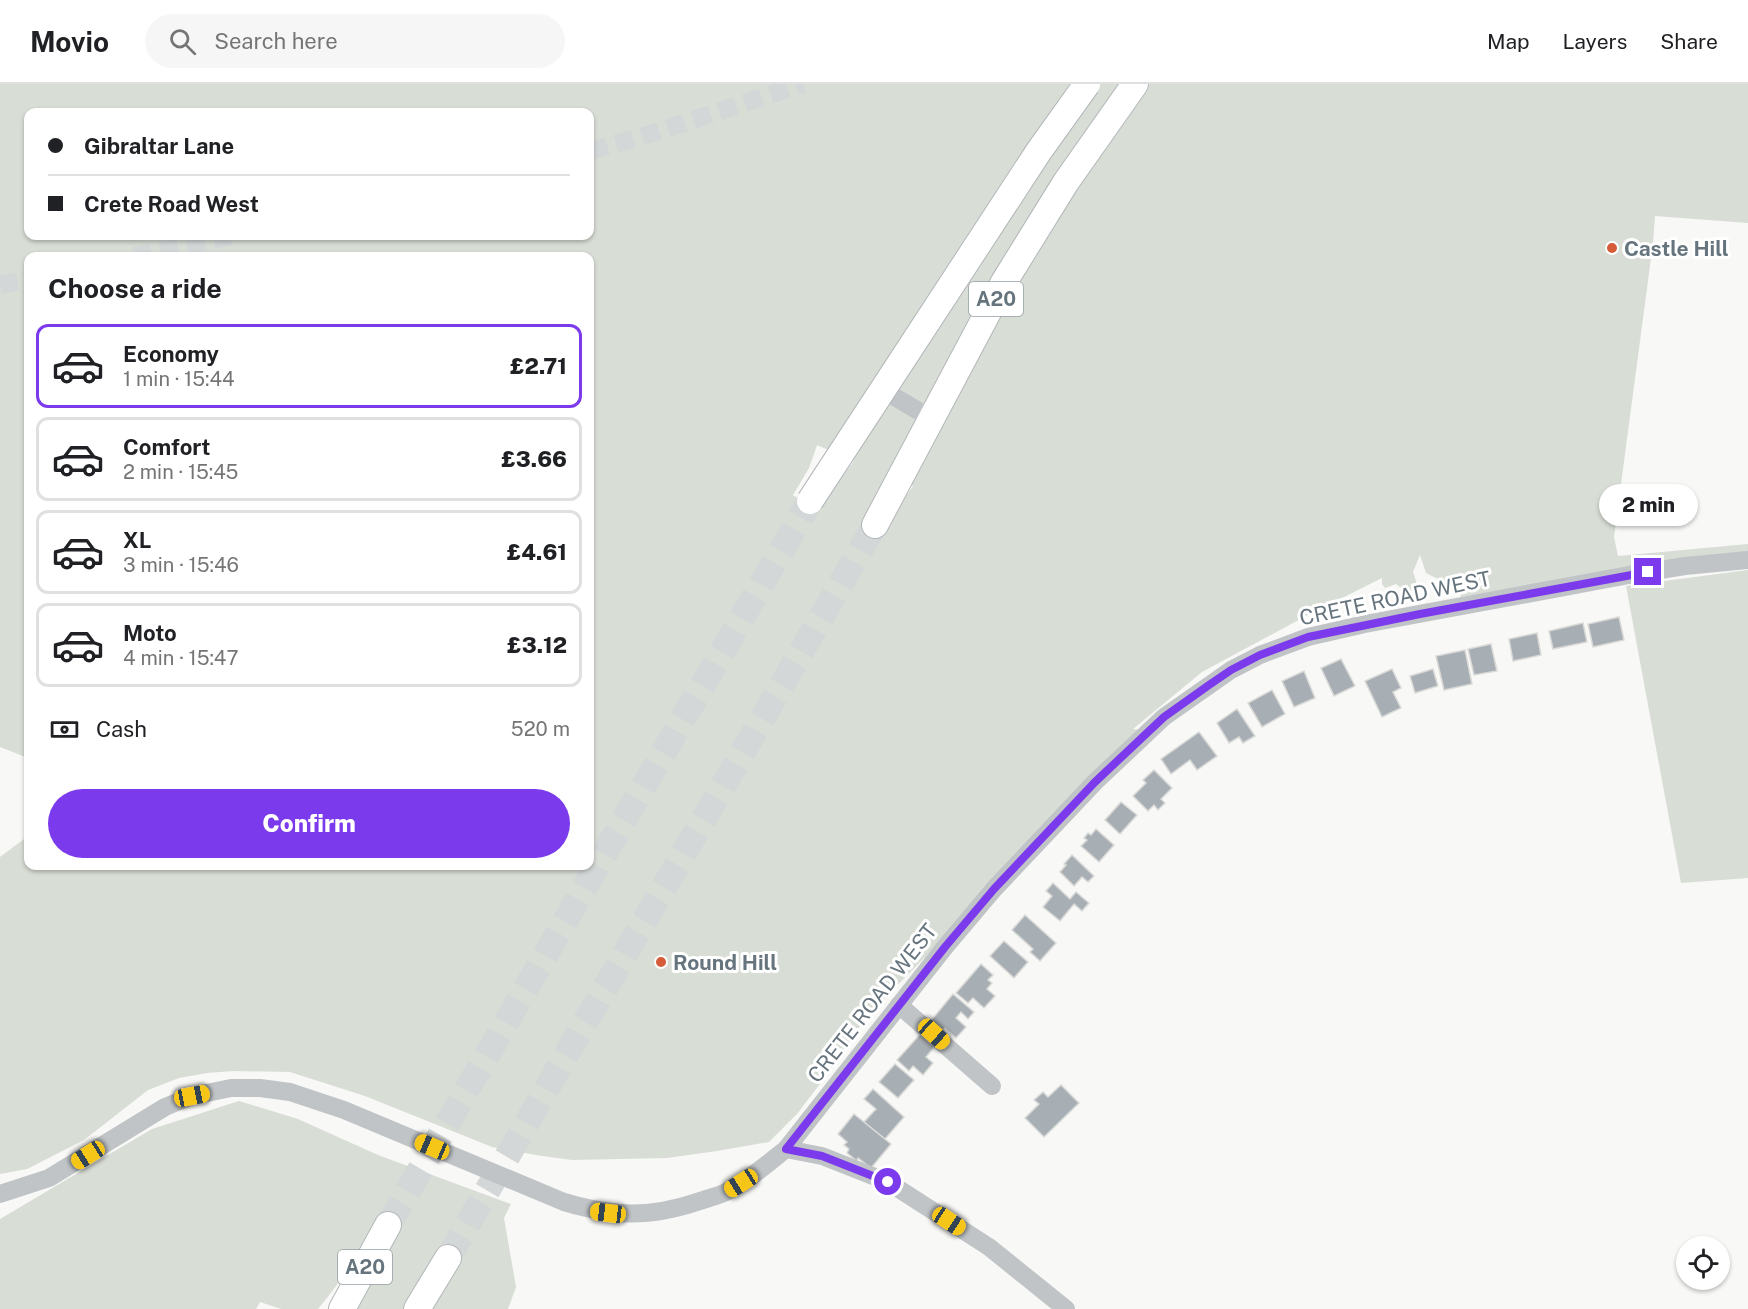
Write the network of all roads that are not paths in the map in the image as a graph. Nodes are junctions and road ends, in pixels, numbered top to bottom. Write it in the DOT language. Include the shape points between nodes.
graph roads {
  1 [pos="1087,84"];
  2 [pos="1135,84"];
  3 [pos="883,390"];
  4 [pos="932,419"];
  5 [pos="810,501"];
  6 [pos="875,525"];
  7 [pos="1748,560"];
  8 [pos="899,1005"];
  9 [pos="992,1086"];
  10 [pos="786,1149"];
  11 [pos="0,1194"];
  12 [pos="388,1225"];
  13 [pos="448,1258"];
  14 [pos="342,1309"];
  15 [pos="417,1309"];
  16 [pos="1066,1309"];
  1 -- 3 [label="highway, A20, bridge"];
  2 -- 4 [label="highway, A20" via="1066,182 1004,282"];
  3 -- 4 [label="street"];
  3 -- 5 [label="highway, A20, bridge"];
  4 -- 6 [label="highway, A20"];
  7 -- 8 [label="street, CRETE ROAD WEST" via="1629,575 1353,627 1308,637 1231,670 1164,717 1095,782 994,889"];
  8 -- 9 [label="street"];
  8 -- 10 [label="street, CRETE ROAD WEST"];
  10 -- 11 [label="street, CRETE ROAD WEST" via="725,1193 678,1209 622,1214 594,1211 344,1110 290,1092 231,1088 192,1096 165,1107 49,1179"];
  10 -- 16 [label="street" via="822,1156 888,1182 989,1247"];
  12 -- 14 [label="highway, A20"];
  13 -- 15 [label="highway"];
}
